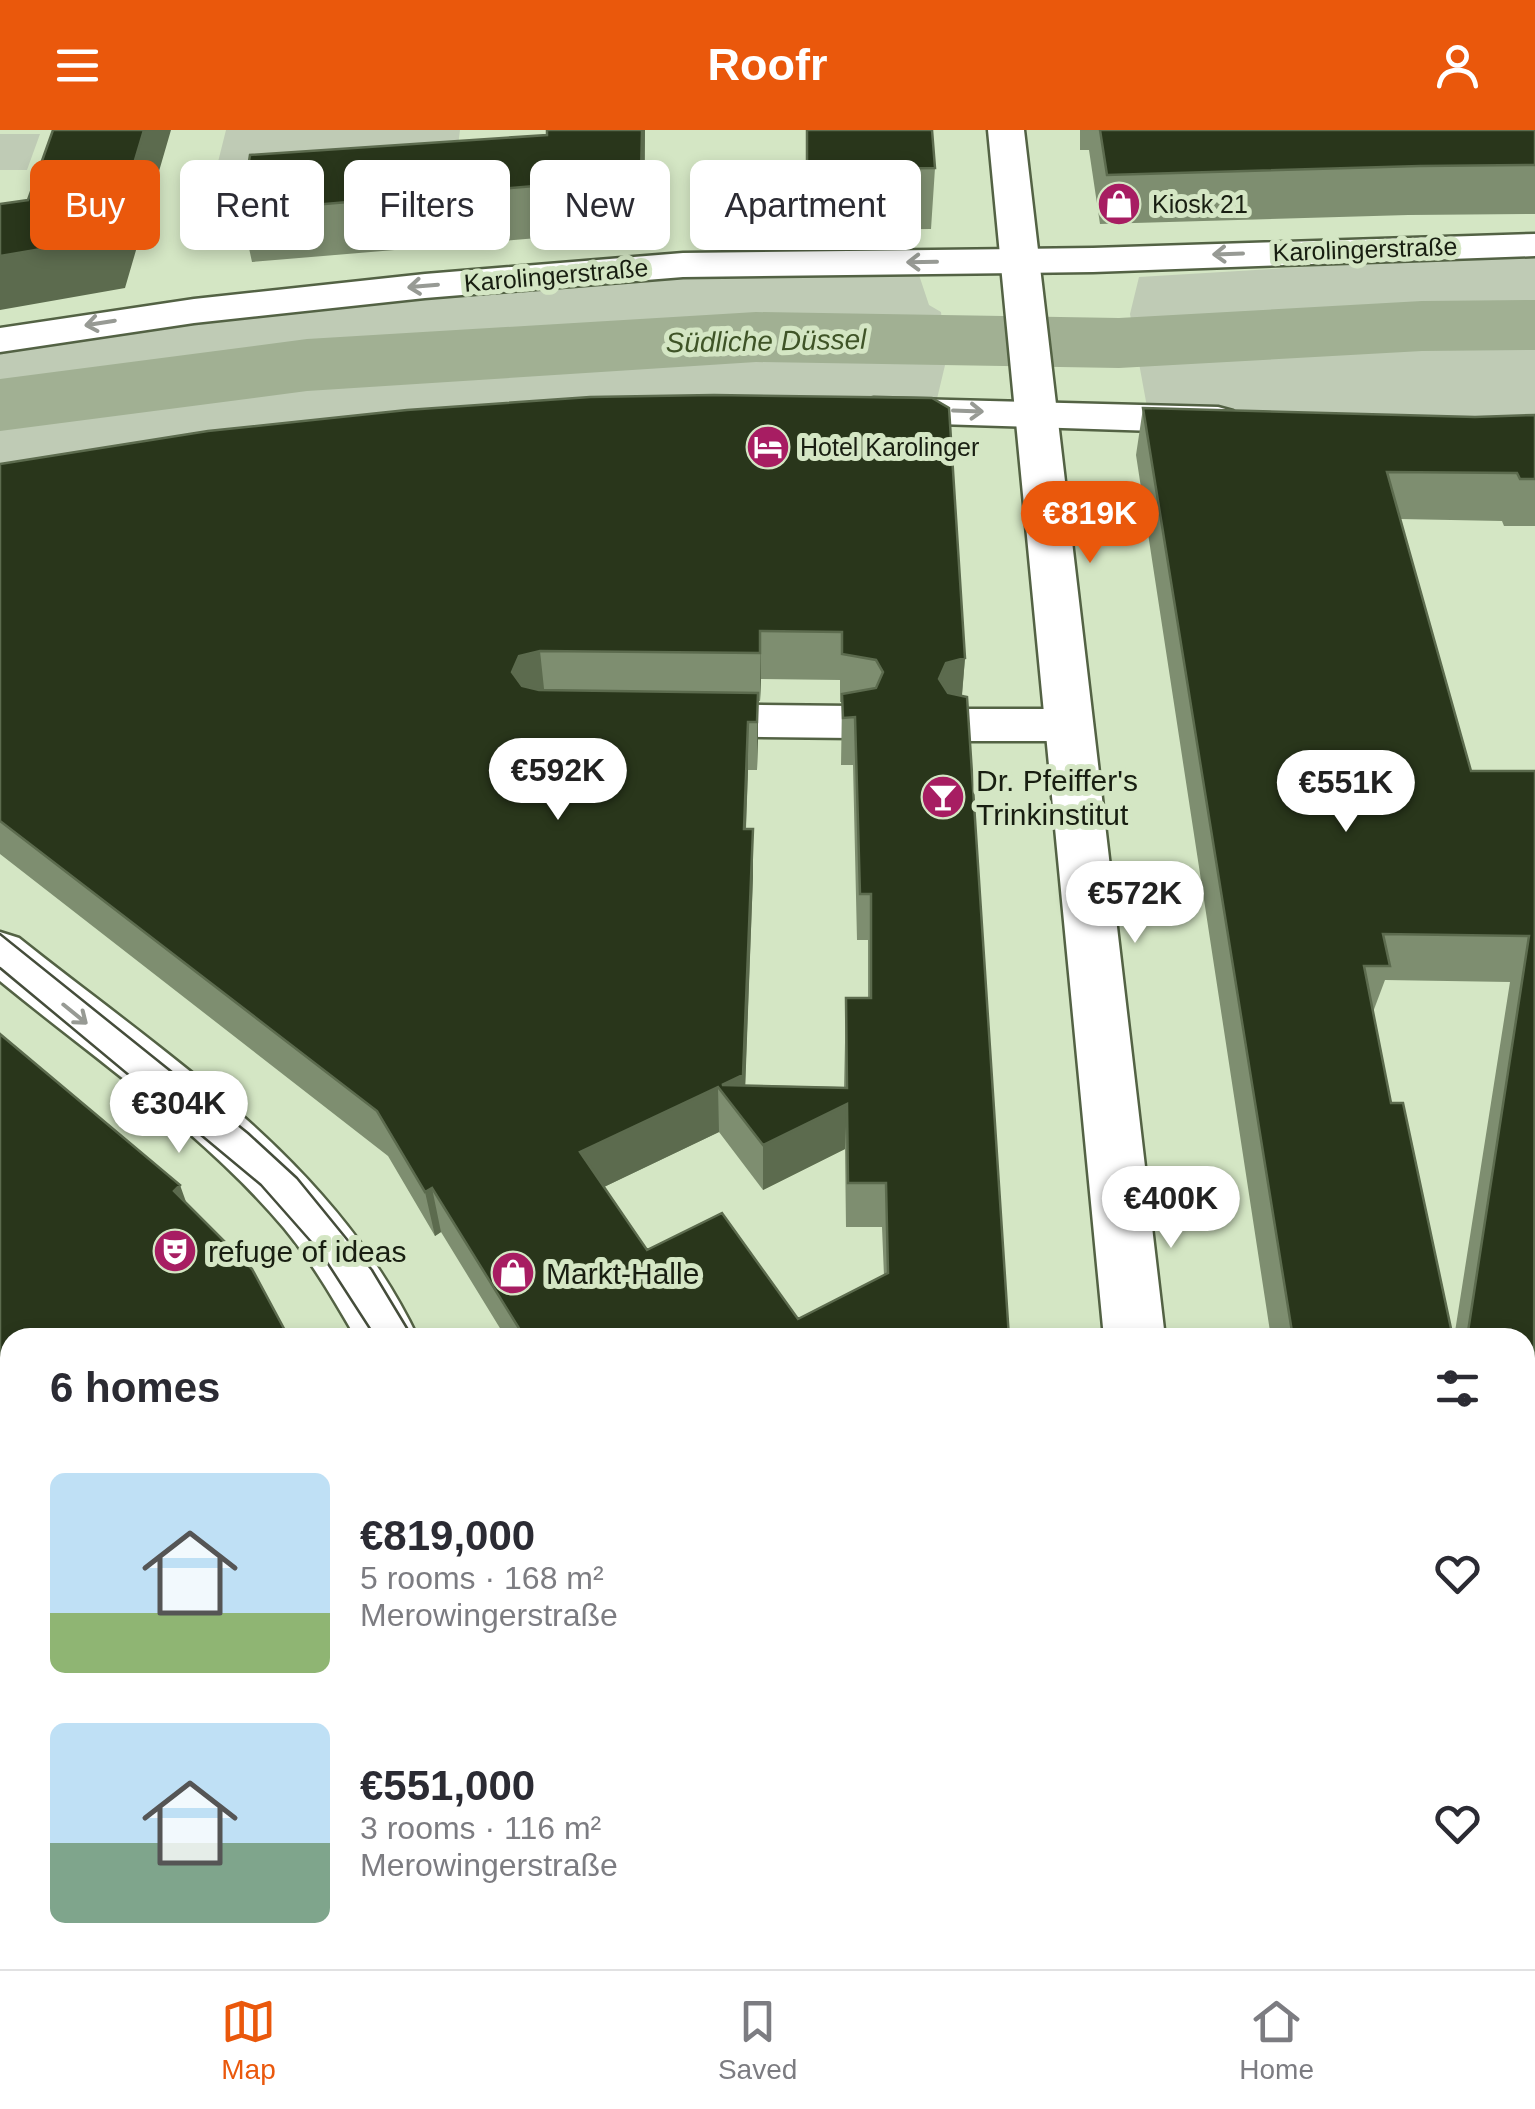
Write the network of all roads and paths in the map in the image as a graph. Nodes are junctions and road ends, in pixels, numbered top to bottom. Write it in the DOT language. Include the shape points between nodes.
graph roads {
  1 [pos="1006,130"];
  2 [pos="1535,245"];
  3 [pos="1020,260"];
  4 [pos="0,340"];
  5 [pos="826,410"];
  6 [pos="1036,414"];
  7 [pos="1254,421"];
  8 [pos="641,719"];
  9 [pos="852,722"];
  10 [pos="962,725"];
  11 [pos="1069,725"];
  12 [pos="0,952"];
  13 [pos="382,1328"];
  14 [pos="1134,1328"];
  1 -- 3 [label="street"];
  2 -- 3 [label="street, Karolingerstraße, one-way"];
  3 -- 4 [label="street, Karolingerstraße, one-way" via="683,265 194,310"];
  3 -- 6 [label="street"];
  5 -- 6 [label="street, one-way"];
  6 -- 7 [label="street"];
  6 -- 11 [label="street"];
  8 -- 9 [label="street"];
  10 -- 11 [label="street"];
  11 -- 14 [label="street"];
  12 -- 13 [label="street, one-way" via="295,1200"];
}
